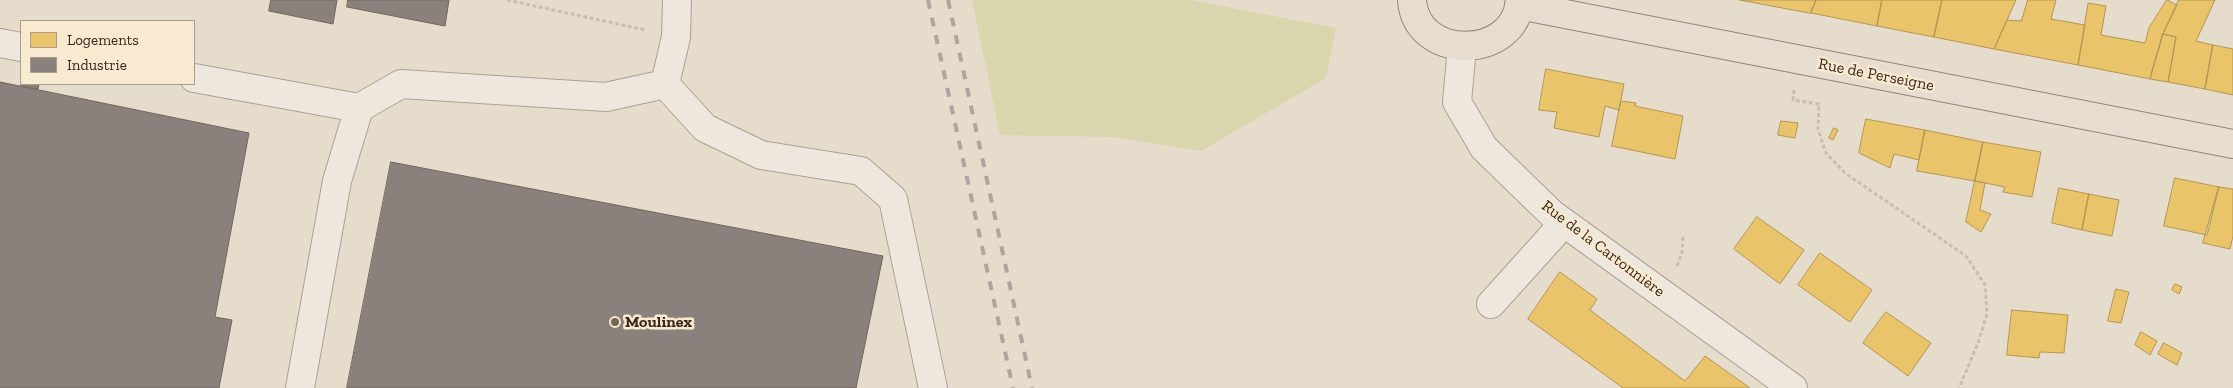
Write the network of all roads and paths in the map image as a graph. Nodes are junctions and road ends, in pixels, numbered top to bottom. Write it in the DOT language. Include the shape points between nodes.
graph roads {
  1 [pos="507,0"];
  2 [pos="677,0"];
  3 [pos="1412,0"];
  4 [pos="1519,3"];
  5 [pos="676,37"];
  6 [pos="0,43"];
  7 [pos="20,47"];
  8 [pos="1462,47"];
  9 [pos="1796,59"];
  10 [pos="195,78"];
  11 [pos="665,84"];
  12 [pos="359,108"];
  13 [pos="2233,144"];
  14 [pos="1564,223"];
  15 [pos="1491,304"];
  16 [pos="300,388"];
  17 [pos="932,388"];
  18 [pos="1793,388"];
  19 [pos="1959,388"];
  1 -- 5 [label="path"];
  2 -- 5 [label="street"];
  3 -- 8 [label="main road" via="1418,20 1430,33 1444,43"];
  4 -- 8 [label="main road" via="1512,23 1498,37 1480,45"];
  4 -- 9 [label="main road, Rue de Perseigne"];
  5 -- 11 [label="street"];
  6 -- 7 [label="street"];
  8 -- 14 [label="street, Rue de la Cartonnière" via="1457,102 1484,148"];
  9 -- 13 [label="main road, Rue de Perseigne"];
  9 -- 19 [label="path" via="1793,100 1819,104 1818,130 1826,153 1845,173 1966,256 1985,285 1987,314"];
  10 -- 12 [label="street"];
  11 -- 12 [label="street" via="606,97 401,84"];
  11 -- 17 [label="street" via="706,128 761,155 861,171 893,199"];
  12 -- 16 [label="street" via="337,181"];
  14 -- 15 [label="street"];
  14 -- 18 [label="street, Rue de la Cartonnière"];
}
